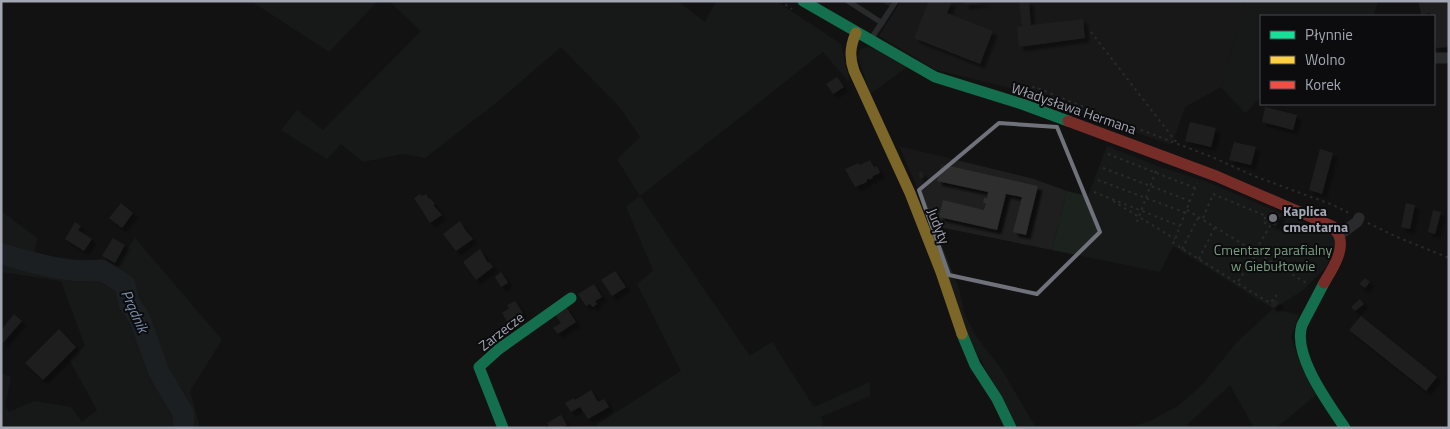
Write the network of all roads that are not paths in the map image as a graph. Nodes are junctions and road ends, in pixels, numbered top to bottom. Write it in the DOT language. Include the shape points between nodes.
graph roads {
  1 [pos="802,1"];
  2 [pos="848,1"];
  3 [pos="896,1"];
  4 [pos="882,23"];
  5 [pos="856,33"];
  6 [pos="870,41"];
  7 [pos="1435,58"];
  8 [pos="1449,58"];
  9 [pos="1359,218"];
  10 [pos="1339,235"];
  11 [pos="571,298"];
  12 [pos="503,428"];
  13 [pos="1011,428"];
  14 [pos="1345,428"];
  1 -- 5 [label="street, Władysława Hermana"];
  2 -- 4 [label="lane"];
  3 -- 4 [label="lane"];
  4 -- 6 [label="lane"];
  5 -- 6 [label="street, Władysława Hermana"];
  5 -- 13 [label="street, Judyty" via="850,50 856,77 910,193 975,365"];
  6 -- 10 [label="street, Władysława Hermana" via="935,76 1022,104 1216,176 1332,226"];
  7 -- 8 [label="street"];
  9 -- 10 [label="street"];
  10 -- 14 [label="street" via="1340,250 1299,331 1302,352"];
  11 -- 12 [label="street, Zarzecze" via="499,349 479,368"];
}
